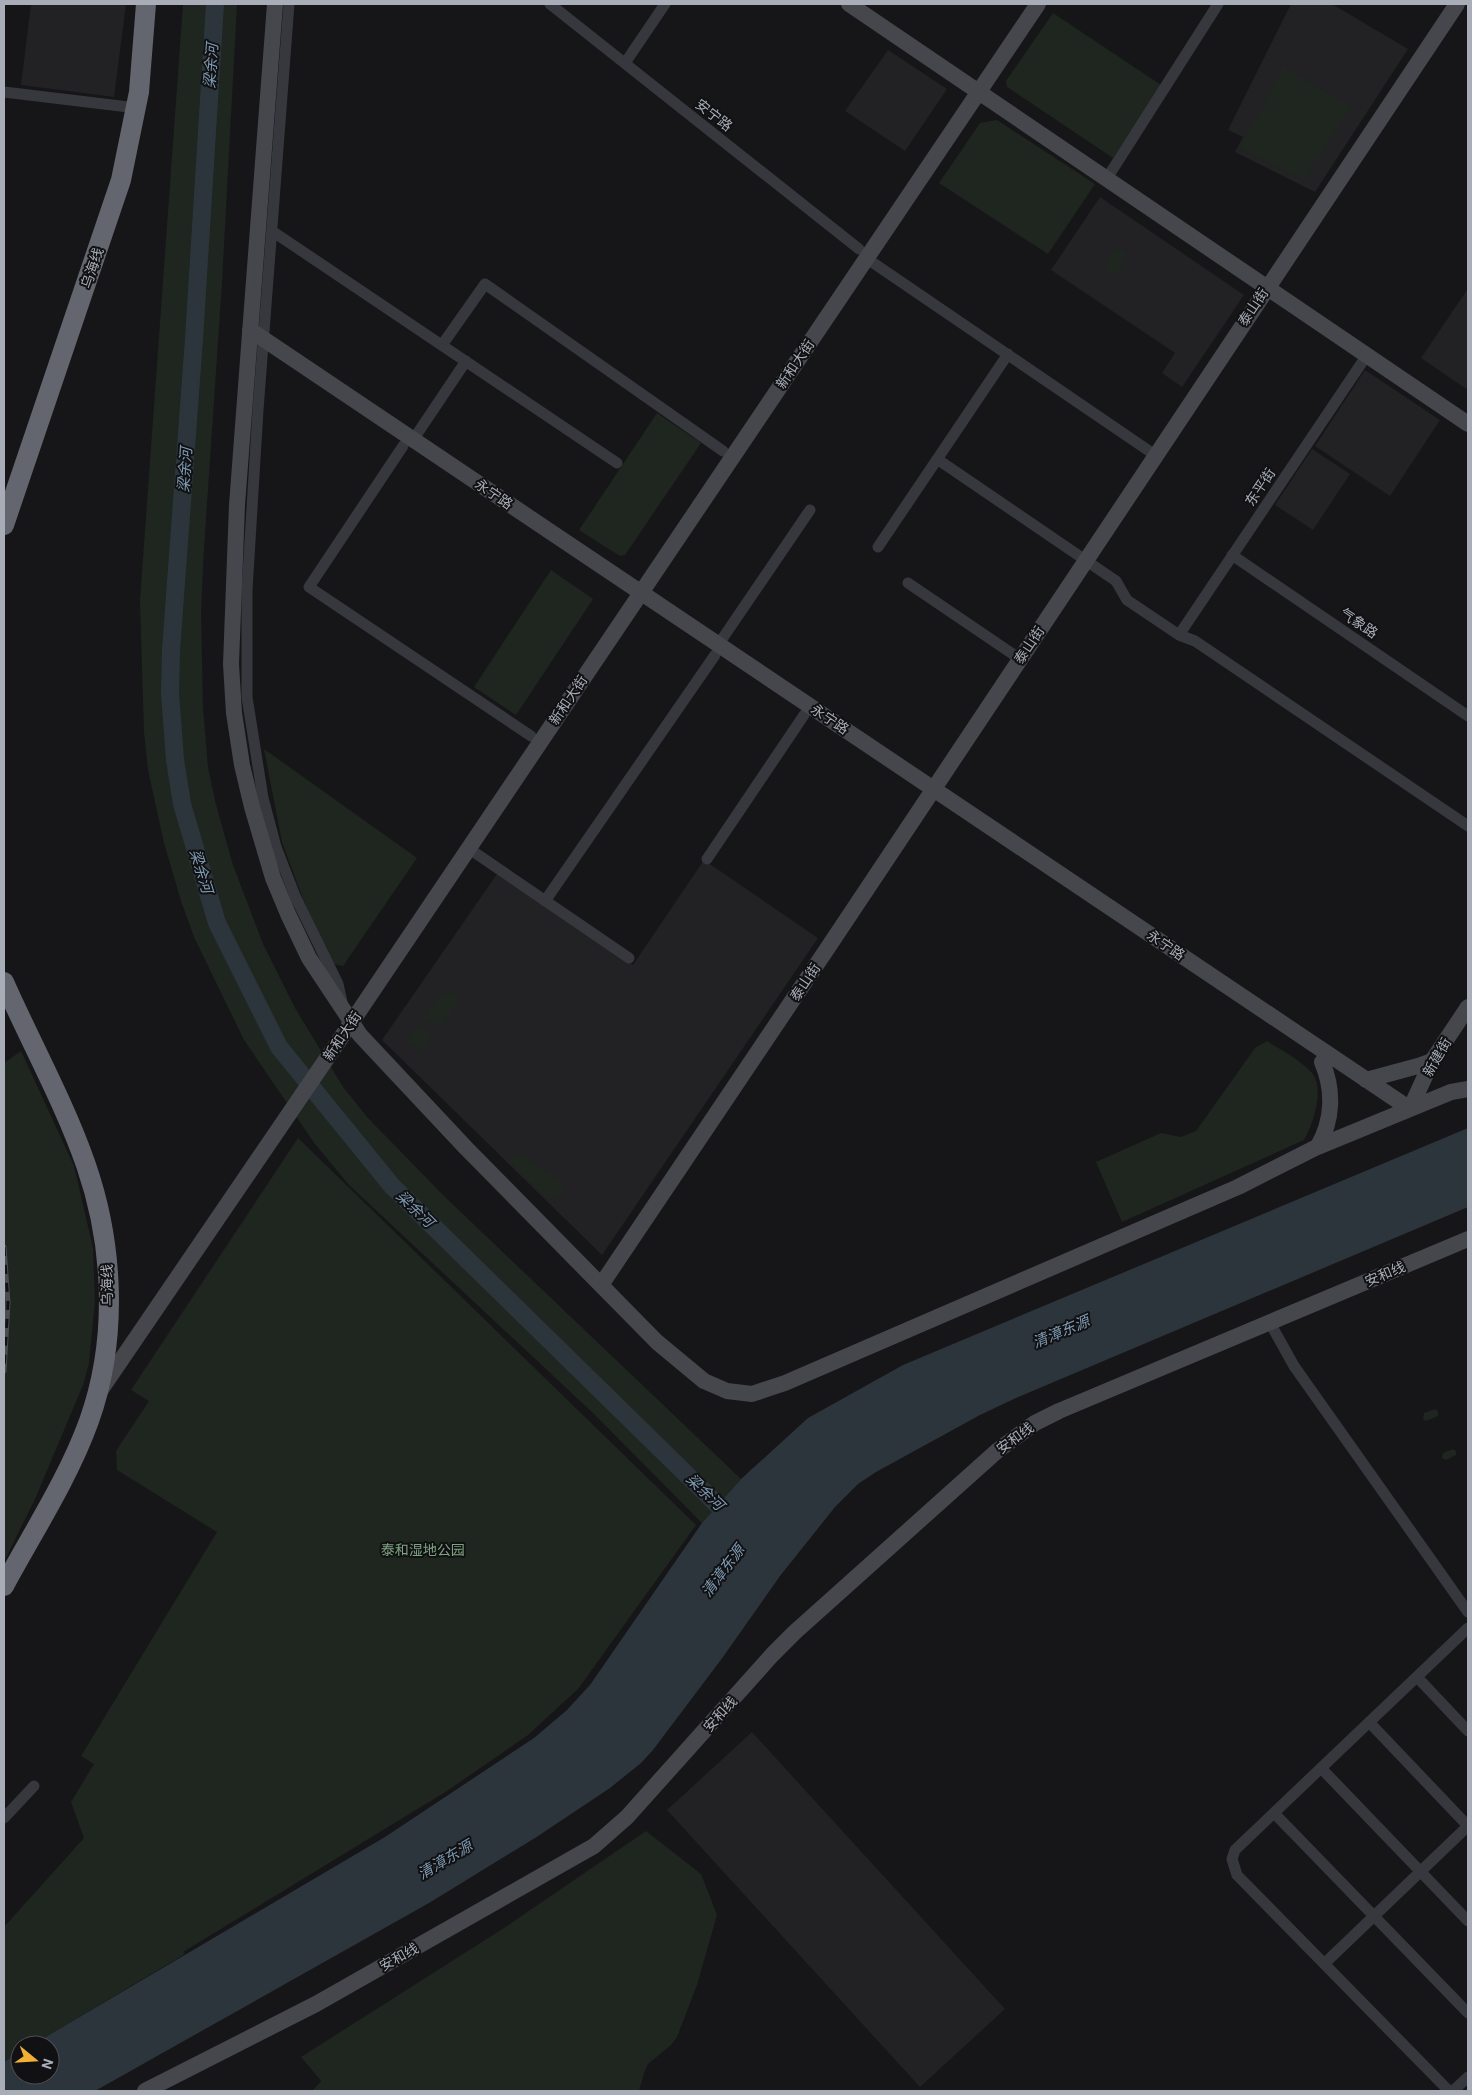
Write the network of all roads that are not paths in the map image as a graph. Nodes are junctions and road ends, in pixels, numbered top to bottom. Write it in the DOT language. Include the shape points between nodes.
graph roads {
  1 [pos="146,4"];
  2 [pos="274,4"];
  3 [pos="289,4"];
  4 [pos="550,4"];
  5 [pos="665,4"];
  6 [pos="849,4"];
  7 [pos="864,4"];
  8 [pos="1024,4"];
  9 [pos="1038,4"];
  10 [pos="1218,4"];
  11 [pos="1457,4"];
  12 [pos="625,63"];
  13 [pos="976,85"];
  14 [pos="4,92"];
  15 [pos="137,108"];
  16 [pos="1111,172"];
  17 [pos="272,231"];
  18 [pos="862,254"];
  19 [pos="1269,284"];
  20 [pos="256,340"];
  21 [pos="442,345"];
  22 [pos="1008,354"];
  23 [pos="1367,355"];
  24 [pos="466,361"];
  25 [pos="1468,414"];
  26 [pos="1468,424"];
  27 [pos="408,443"];
  28 [pos="723,451"];
  29 [pos="1155,455"];
  30 [pos="937,460"];
  31 [pos="617,463"];
  32 [pos="810,510"];
  33 [pos="4,525"];
  34 [pos="878,547"];
  35 [pos="1232,555"];
  36 [pos="1086,560"];
  37 [pos="908,583"];
  38 [pos="633,594"];
  39 [pos="1179,635"];
  40 [pos="717,650"];
  41 [pos="1020,659"];
  42 [pos="804,715"];
  43 [pos="1468,716"];
  44 [pos="531,736"];
  45 [pos="931,793"];
  46 [pos="1468,826"];
  47 [pos="468,848"];
  48 [pos="706,859"];
  49 [pos="545,901"];
  50 [pos="629,958"];
  51 [pos="4,982"];
  52 [pos="1468,1007"];
  53 [pos="348,1018"];
  54 [pos="1432,1061"];
  55 [pos="1322,1062"];
  56 [pos="1366,1080"];
  57 [pos="1468,1080"];
  58 [pos="1468,1089"];
  59 [pos="1451,1092"];
  60 [pos="1404,1111"];
  61 [pos="284,1112"];
  62 [pos="1318,1146"];
  63 [pos="1468,1239"];
  64 [pos="601,1285"];
  65 [pos="1270,1323"];
  66 [pos="104,1365"];
  67 [pos="97,1395"];
  68 [pos="4,1586"];
  69 [pos="1468,1612"];
  70 [pos="1468,1628"];
  71 [pos="1417,1677"];
  72 [pos="1369,1722"];
  73 [pos="1468,1731"];
  74 [pos="1321,1768"];
  75 [pos="660,1781"];
  76 [pos="34,1786"];
  77 [pos="1274,1813"];
  78 [pos="4,1818"];
  79 [pos="1421,1872"];
  80 [pos="1374,1916"];
  81 [pos="1468,1921"];
  82 [pos="1324,1964"];
  83 [pos="1468,2013"];
  84 [pos="1468,2077"];
  85 [pos="145,2091"];
  86 [pos="163,2091"];
  87 [pos="1449,2091"];
  88 [pos="1453,2091"];
  1 -- 15 [label="highway, 乌海线"];
  2 -- 20 [label="main road"];
  3 -- 17 [label="street"];
  4 -- 12 [label="street, 安宁路"];
  5 -- 12 [label="street"];
  6 -- 13 [label="main road"];
  7 -- 13 [label="main road"];
  8 -- 13 [label="main road, 新和大街"];
  9 -- 13 [label="main road, 新和大街"];
  10 -- 16 [label="street"];
  11 -- 19 [label="main road, 泰山街"];
  12 -- 18 [label="street, 安宁路"];
  13 -- 16 [label="main road"];
  13 -- 18 [label="main road, 新和大街"];
  13 -- 19 [label="main road"];
  14 -- 15 [label="street"];
  15 -- 33 [label="highway, 乌海线" via="115,201"];
  16 -- 19 [label="main road"];
  17 -- 20 [label="street"];
  17 -- 21 [label="street"];
  18 -- 22 [label="street, 安宁路"];
  18 -- 28 [label="main road, 新和大街"];
  18 -- 38 [label="main road, 新和大街"];
  19 -- 23 [label="main road"];
  19 -- 25 [label="main road"];
  19 -- 29 [label="main road, 泰山街"];
  20 -- 27 [label="main road, 永宁路"];
  20 -- 53 [label="main road" via="237,505 232,629 236,731 252,807 273,878 301,944"];
  21 -- 24 [label="street"];
  21 -- 28 [label="street" via="485,284"];
  22 -- 29 [label="street, 安宁路"];
  22 -- 30 [label="street"];
  23 -- 26 [label="main road"];
  23 -- 35 [label="street, 东平街"];
  24 -- 27 [label="street"];
  24 -- 31 [label="street"];
  27 -- 38 [label="main road, 永宁路"];
  27 -- 44 [label="street" via="309,587"];
  28 -- 38 [label="main road, 新和大街"];
  29 -- 36 [label="main road, 泰山街"];
  30 -- 34 [label="street"];
  30 -- 36 [label="street"];
  32 -- 40 [label="street"];
  35 -- 39 [label="street, 东平街"];
  35 -- 43 [label="street, 气象路"];
  36 -- 39 [label="street" via="1116,581 1127,600"];
  36 -- 41 [label="main road, 泰山街"];
  37 -- 41 [label="street"];
  38 -- 40 [label="main road, 永宁路"];
  38 -- 44 [label="main road, 新和大街"];
  38 -- 47 [label="main road, 新和大街"];
  39 -- 46 [label="street" via="1195,641"];
  40 -- 42 [label="main road, 永宁路"];
  40 -- 45 [label="main road, 永宁路"];
  40 -- 49 [label="street"];
  41 -- 45 [label="main road, 泰山街"];
  42 -- 45 [label="main road, 永宁路"];
  42 -- 48 [label="street"];
  44 -- 53 [label="main road, 新和大街"];
  45 -- 55 [label="main road, 永宁路"];
  45 -- 56 [label="main road, 永宁路"];
  45 -- 64 [label="main road, 泰山街"];
  47 -- 49 [label="street"];
  47 -- 53 [label="main road, 新和大街"];
  49 -- 50 [label="street"];
  51 -- 66 [label="highway, 乌海线" via="78,1146 96,1198 108,1270"];
  52 -- 54 [label="main road, 新建街"];
  53 -- 61 [label="main road, 新和大街"];
  53 -- 64 [label="main road" via="459,1141"];
  54 -- 56 [label="main road"];
  54 -- 60 [label="main road, 新建街"];
  55 -- 60 [label="main road, 永宁路"];
  55 -- 62 [label="main road" via="1329,1081 1330,1106"];
  56 -- 60 [label="main road, 永宁路"];
  57 -- 59 [label="main road"];
  58 -- 59 [label="main road"];
  59 -- 60 [label="main road"];
  60 -- 62 [label="main road"];
  61 -- 66 [label="main road, 新和大街"];
  61 -- 67 [label="main road, 新和大街"];
  62 -- 64 [label="main road" via="1238,1187 786,1383 756,1393 727,1391 704,1381 661,1345"];
  63 -- 65 [label="main road, 安和线"];
  65 -- 69 [label="street" via="1294,1366"];
  65 -- 75 [label="main road, 安和线" via="1059,1411 1016,1436 772,1654"];
  66 -- 67 [label="highway, 乌海线"];
  67 -- 68 [label="highway, 乌海线" via="78,1449"];
  70 -- 71 [label="street"];
  71 -- 72 [label="street"];
  71 -- 73 [label="street"];
  72 -- 74 [label="street"];
  72 -- 79 [label="street" via="1468,1826"];
  74 -- 77 [label="street"];
  74 -- 79 [label="street"];
  75 -- 85 [label="main road, 安和线" via="608,1835 579,1855 316,2004"];
  75 -- 86 [label="main road, 安和线" via="633,1823 599,1852 320,2011"];
  76 -- 78 [label="street"];
  77 -- 80 [label="street"];
  77 -- 82 [label="street" via="1235,1850 1233,1866 1237,1875"];
  79 -- 80 [label="street"];
  79 -- 81 [label="street"];
  80 -- 82 [label="street"];
  80 -- 83 [label="street"];
  82 -- 87 [label="street"];
  84 -- 88 [label="street"];
}
